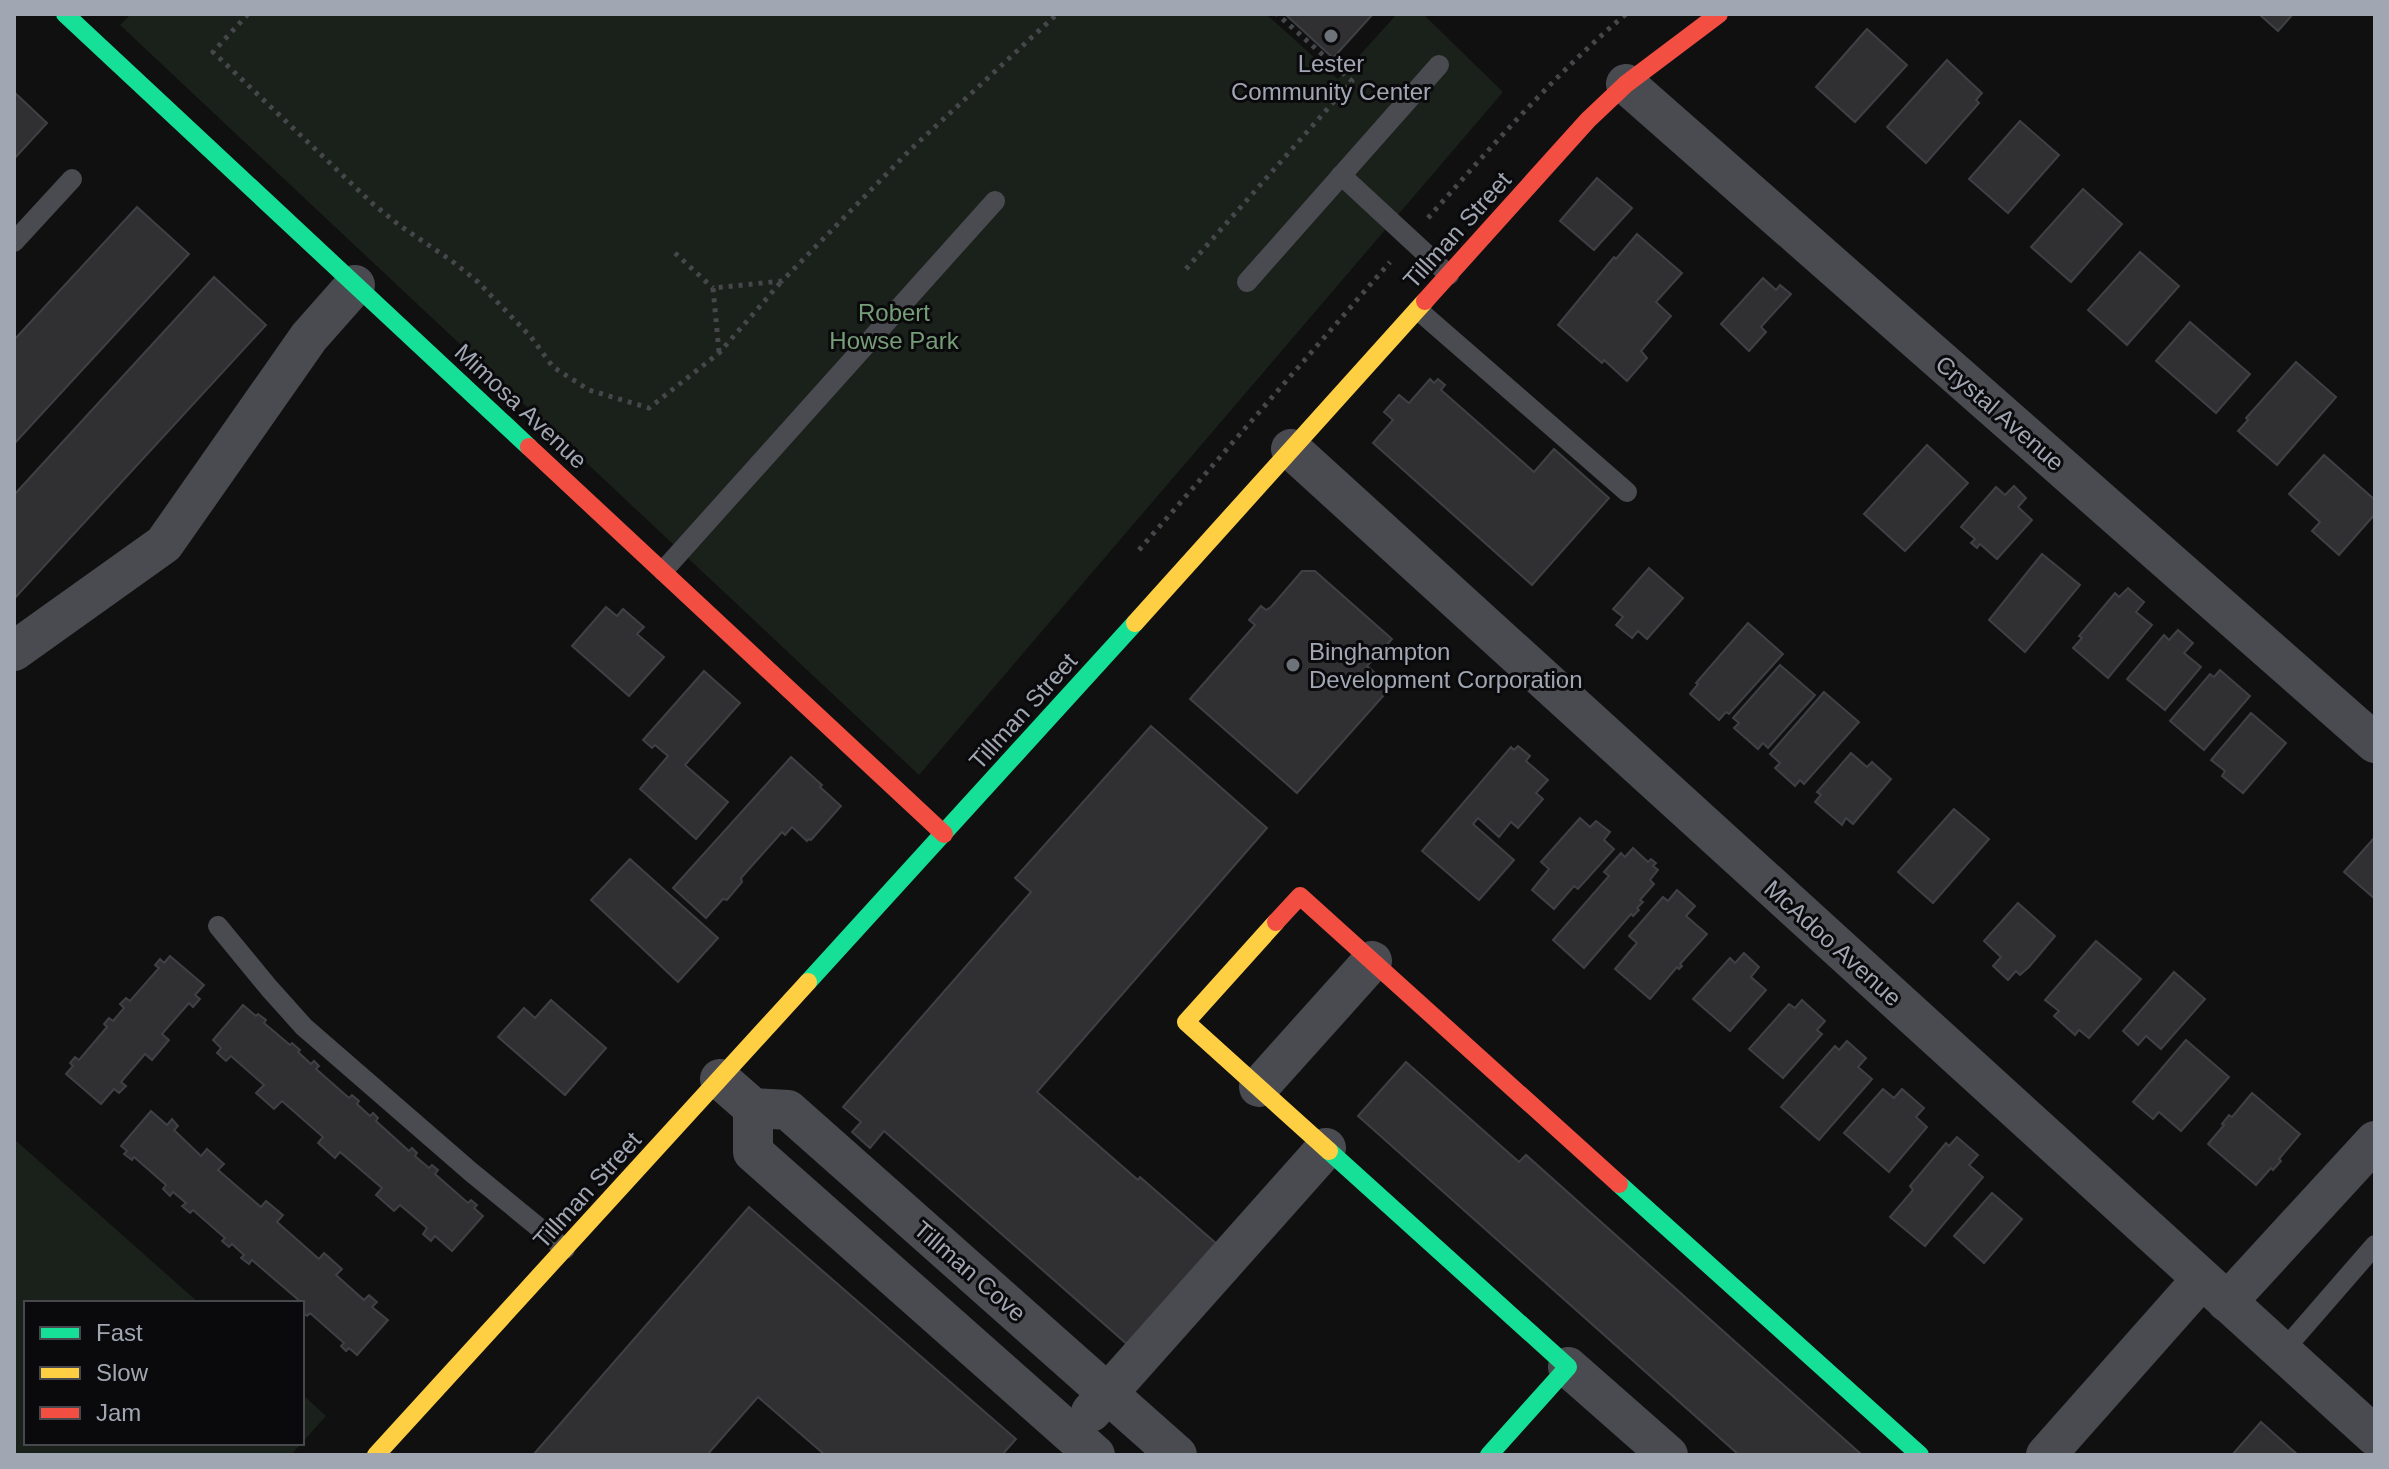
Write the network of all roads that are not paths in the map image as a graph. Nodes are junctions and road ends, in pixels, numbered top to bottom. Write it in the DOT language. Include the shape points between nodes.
graph roads {
  1 [pos="65,14"];
  2 [pos="1719,14"];
  3 [pos="1439,65"];
  4 [pos="1626,84"];
  5 [pos="1341,175"];
  6 [pos="72,179"];
  7 [pos="995,201"];
  8 [pos="14,242"];
  9 [pos="1449,275"];
  10 [pos="1247,282"];
  11 [pos="355,285"];
  12 [pos="1418,310"];
  13 [pos="1291,449"];
  14 [pos="1627,492"];
  15 [pos="663,571"];
  16 [pos="14,651"];
  17 [pos="2375,743"];
  18 [pos="944,834"];
  19 [pos="218,926"];
  20 [pos="1372,961"];
  21 [pos="720,1079"];
  22 [pos="1259,1087"];
  23 [pos="753,1108"];
  24 [pos="2375,1141"];
  25 [pos="1326,1148"];
  26 [pos="2375,1245"];
  27 [pos="565,1249"];
  28 [pos="2214,1290"];
  29 [pos="1009,1305"];
  30 [pos="972,1346"];
  31 [pos="2282,1352"];
  32 [pos="1568,1367"];
  33 [pos="1108,1393"];
  34 [pos="2375,1436"];
  35 [pos="1074,1448"];
  36 [pos="376,1455"];
  37 [pos="1177,1455"];
  38 [pos="1489,1455"];
  39 [pos="1668,1455"];
  40 [pos="1920,1455"];
  41 [pos="2046,1455"];
  1 -- 11 [label="street, Mimosa Avenue"];
  2 -- 4 [label="street, Tillman Street"];
  3 -- 5 [label="lane"];
  4 -- 9 [label="street, Tillman Street"];
  4 -- 17 [label="street, Crystal Avenue"];
  5 -- 9 [label="lane"];
  5 -- 10 [label="lane"];
  6 -- 8 [label="lane"];
  7 -- 15 [label="lane"];
  9 -- 12 [label="street, Tillman Street"];
  11 -- 15 [label="street, Mimosa Avenue"];
  11 -- 16 [label="street" via="309,337 164,544"];
  12 -- 13 [label="street, Tillman Street"];
  12 -- 14 [label="lane"];
  13 -- 18 [label="street, Tillman Street"];
  13 -- 28 [label="street, McAdoo Avenue"];
  15 -- 18 [label="street, Mimosa Avenue"];
  18 -- 21 [label="street, Tillman Street"];
  19 -- 27 [label="lane" via="304,1027"];
  20 -- 22 [label="street"];
  20 -- 22 [label="street" via="1300,896 1196,1010 1186,1022"];
  20 -- 40 [label="street"];
  21 -- 23 [label="street"];
  21 -- 27 [label="street, Tillman Street"];
  22 -- 25 [label="street"];
  23 -- 29 [label="street, Tillman Cove" via="788,1110"];
  23 -- 30 [label="street" via="753,1152"];
  24 -- 28 [label="street"];
  25 -- 32 [label="street"];
  25 -- 33 [label="street"];
  26 -- 31 [label="lane"];
  27 -- 36 [label="street, Tillman Street"];
  28 -- 31 [label="street, McAdoo Avenue"];
  28 -- 41 [label="street"];
  29 -- 30 [label="street"];
  29 -- 33 [label="street, Tillman Cove"];
  30 -- 35 [label="street"];
  31 -- 34 [label="street, McAdoo Avenue"];
  32 -- 38 [label="street"];
  32 -- 39 [label="street"];
  33 -- 35 [label="street"];
  33 -- 37 [label="street, Tillman Cove"];
}
